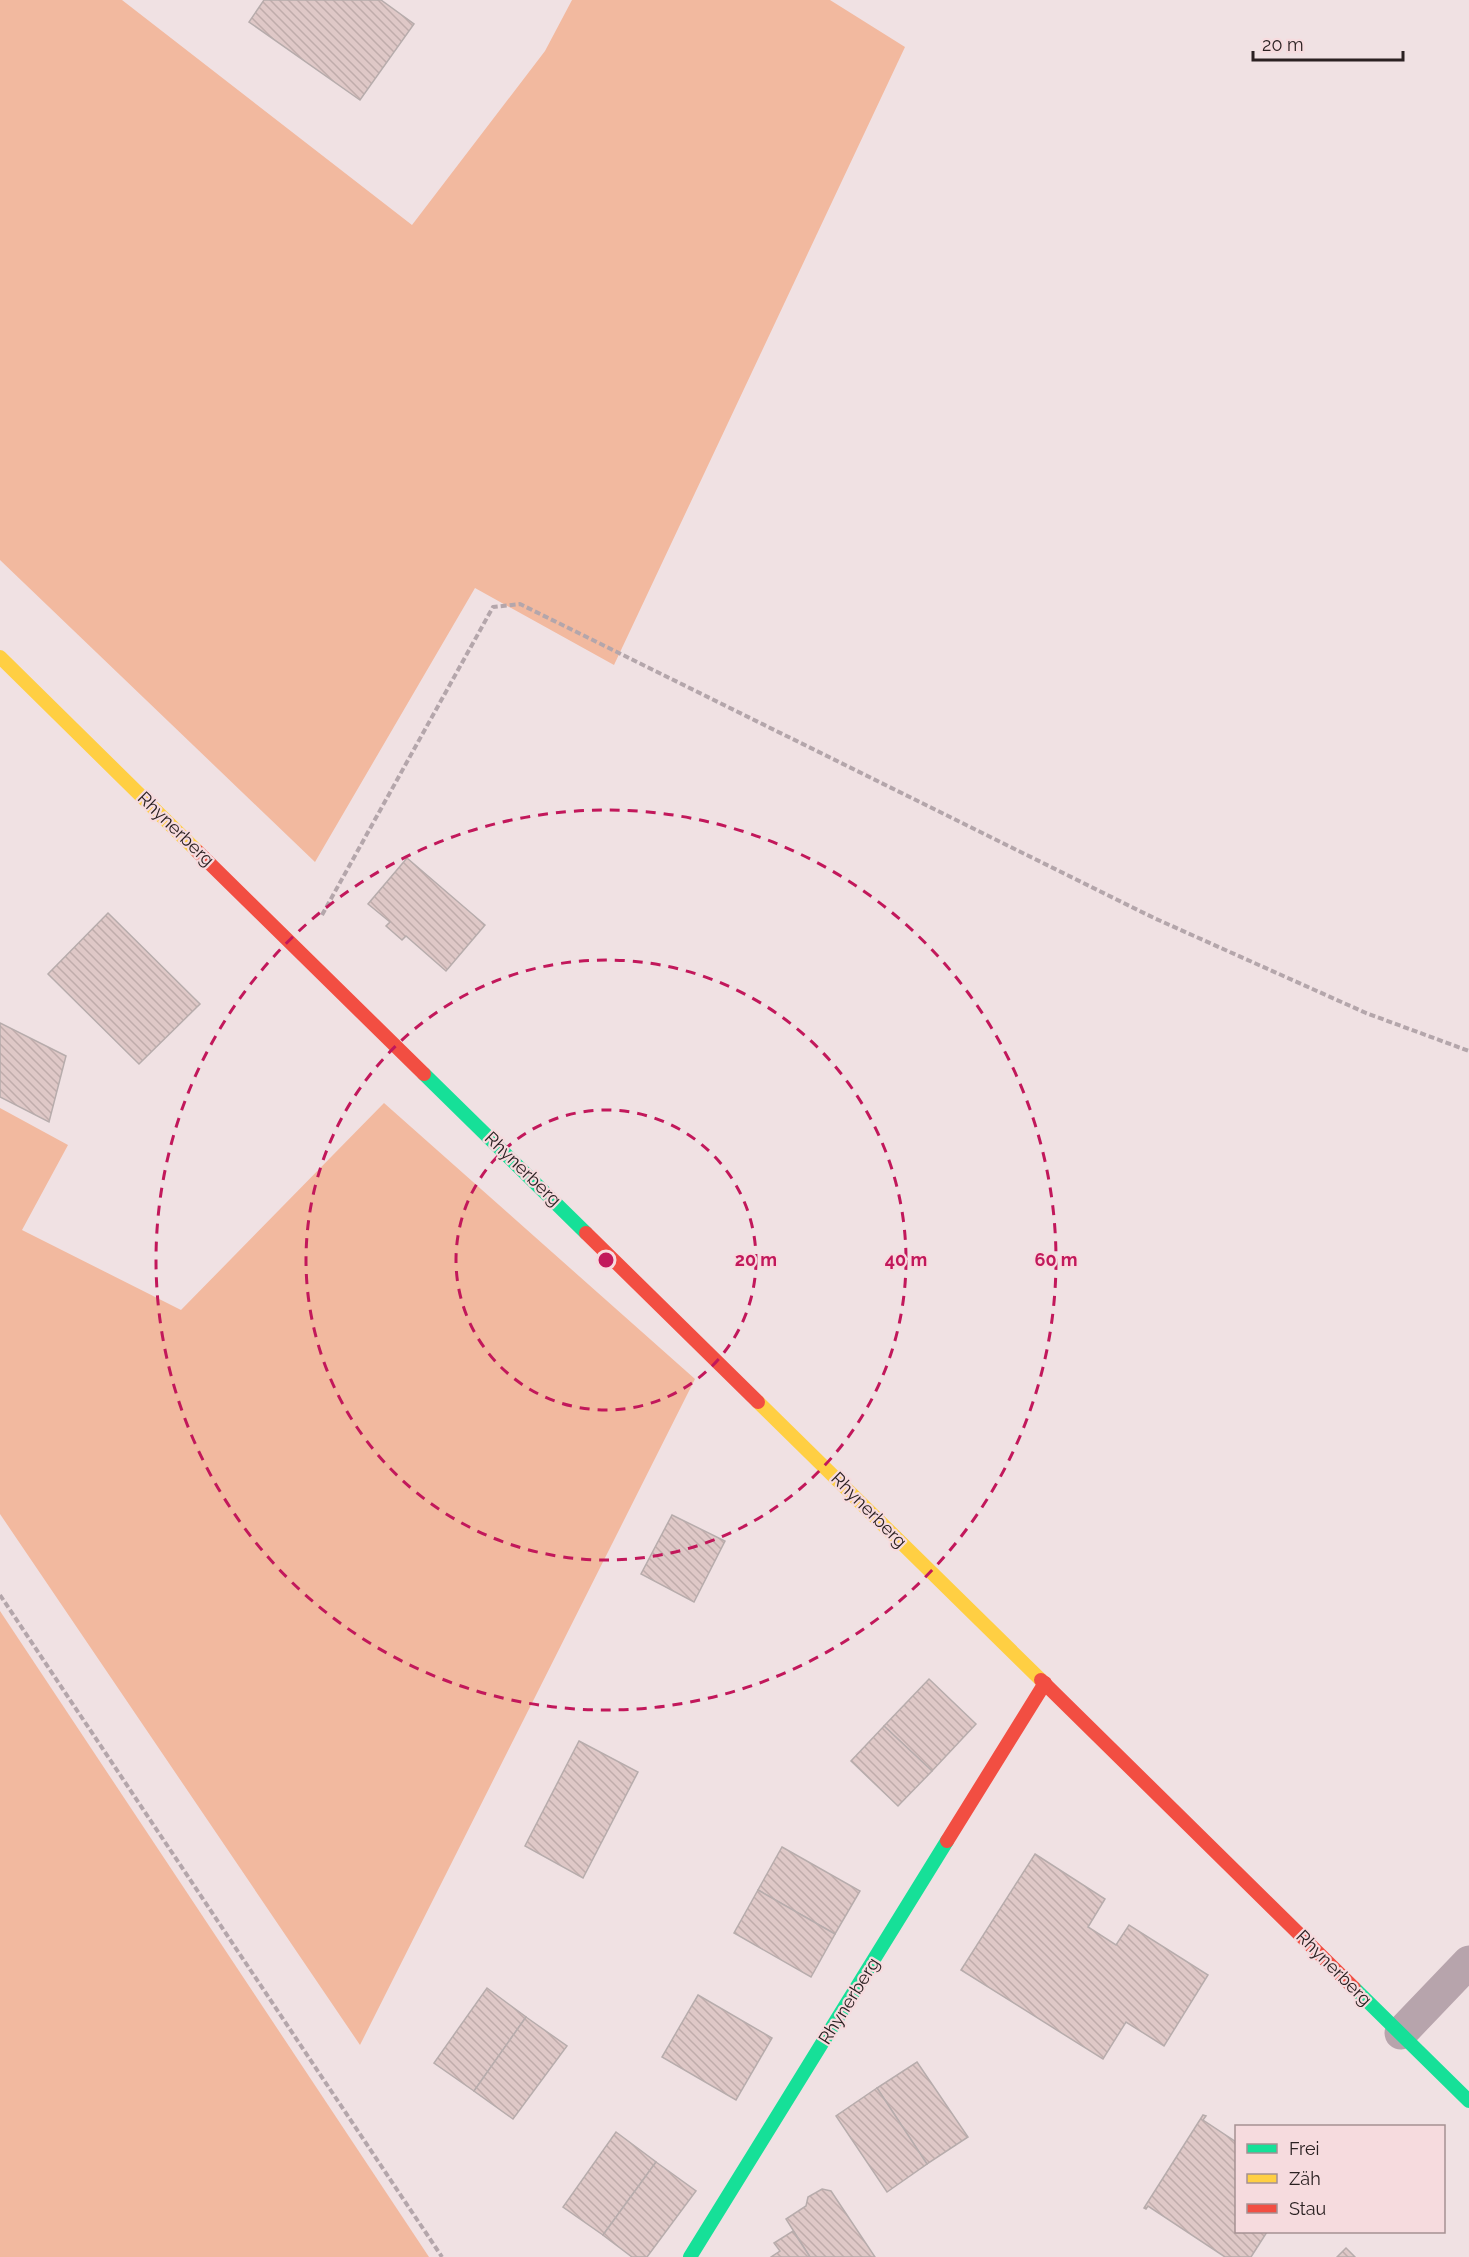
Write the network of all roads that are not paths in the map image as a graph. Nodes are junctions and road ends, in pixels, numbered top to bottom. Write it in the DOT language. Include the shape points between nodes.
graph roads {
  1 [pos="0,657"];
  2 [pos="1045,1683"];
  3 [pos="1469,1962"];
  4 [pos="1401,2033"];
  5 [pos="1469,2101"];
  6 [pos="690,2257"];
  1 -- 2 [label="street, Rhynerberg"];
  2 -- 4 [label="street, Rhynerberg"];
  2 -- 6 [label="street, Rhynerberg"];
  3 -- 4 [label="street"];
  4 -- 5 [label="street, Rhynerberg"];
}
